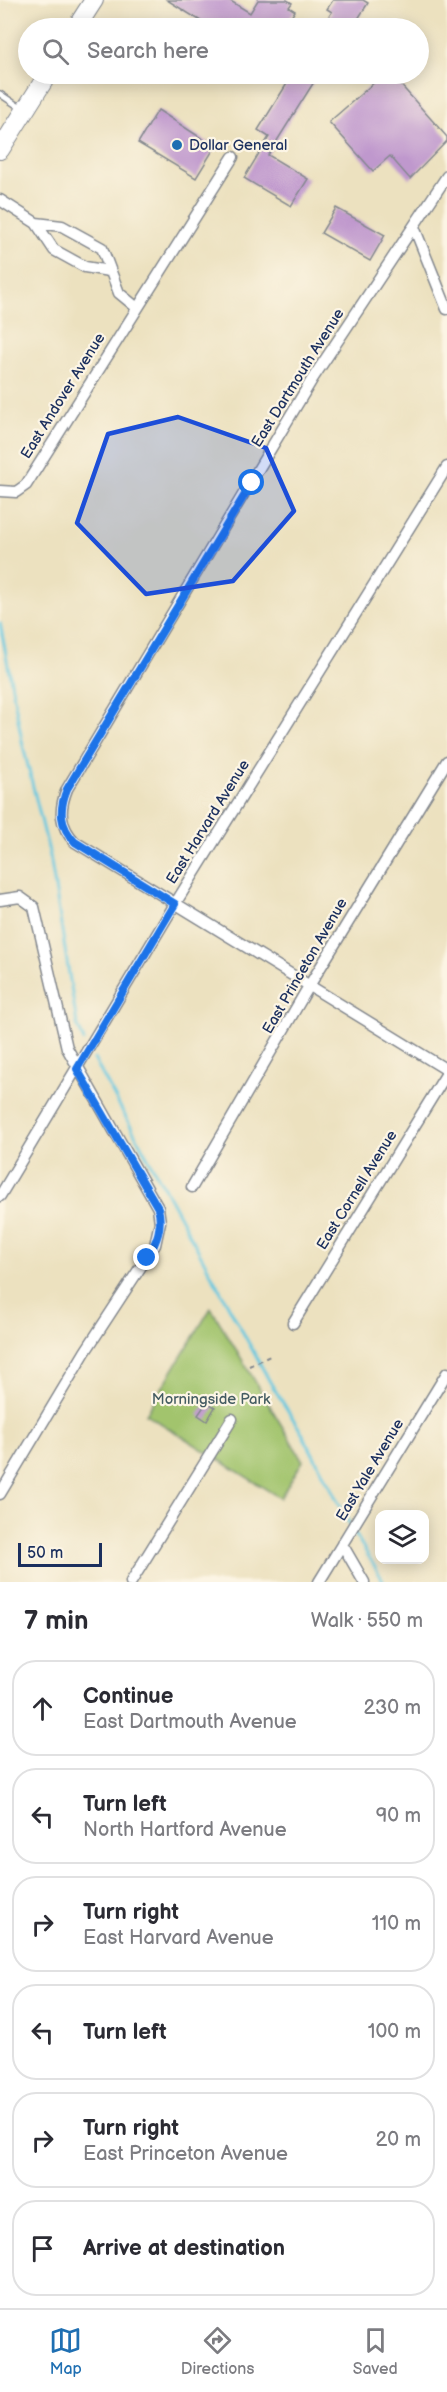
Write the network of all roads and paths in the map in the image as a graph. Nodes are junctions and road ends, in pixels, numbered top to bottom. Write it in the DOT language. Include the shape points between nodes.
graph roads {
  1 [pos="94,0"];
  2 [pos="82,18"];
  3 [pos="42,84"];
  4 [pos="0,94"];
  5 [pos="25,111"];
  6 [pos="0,150"];
  7 [pos="233,157"];
  8 [pos="447,176"];
  9 [pos="0,200"];
  10 [pos="36,223"];
  11 [pos="414,227"];
  12 [pos="109,270"];
  13 [pos="136,306"];
  14 [pos="447,309"];
  15 [pos="447,467"];
  16 [pos="4,492"];
  17 [pos="447,761"];
  18 [pos="0,900"];
  19 [pos="175,904"];
  20 [pos="309,986"];
  21 [pos="77,1069"];
  22 [pos="447,1072"];
  23 [pos="192,1187"];
  24 [pos="0,1196"];
  25 [pos="293,1323"];
  26 [pos="270,1356"];
  27 [pos="249,1366"];
  28 [pos="447,1373"];
  29 [pos="232,1419"];
  30 [pos="0,1494"];
  31 [pos="344,1542"];
  32 [pos="131,1582"];
  33 [pos="319,1582"];
  34 [pos="364,1582"];
  1 -- 2 [label="main road"];
  3 -- 5 [label="main road"];
  4 -- 5 [label="lane"];
  5 -- 6 [label="main road"];
  7 -- 13 [label="street, East Andover Avenue"];
  8 -- 11 [label="street, East Dartmouth Avenue"];
  9 -- 10 [label="street"];
  10 -- 12 [label="street" via="54,250 85,267"];
  10 -- 12 [label="street" via="62,226 87,238 102,248"];
  11 -- 14 [label="street"];
  11 -- 19 [label="street, East Dartmouth Avenue" via="313,378 62,802 61,819 75,842"];
  12 -- 13 [label="street" via="119,292"];
  13 -- 16 [label="street, East Andover Avenue" via="26,485 16,492"];
  15 -- 19 [label="street, East Harvard Avenue"];
  17 -- 20 [label="street, East Princeton Avenue"];
  18 -- 21 [label="street" via="13,897 30,902 38,915 59,1018"];
  19 -- 20 [label="street"];
  19 -- 21 [label="street, East Harvard Avenue"];
  20 -- 22 [label="street"];
  20 -- 23 [label="street, East Princeton Avenue"];
  21 -- 24 [label="street, East Harvard Avenue"];
  21 -- 30 [label="street" via="158,1208 158,1236"];
  22 -- 25 [label="street, East Cornell Avenue"];
  26 -- 27 [label="path"];
  28 -- 31 [label="street, East Yale Avenue"];
  29 -- 32 [label="street"];
  31 -- 33 [label="street, East Yale Avenue"];
  31 -- 34 [label="street"];
}
